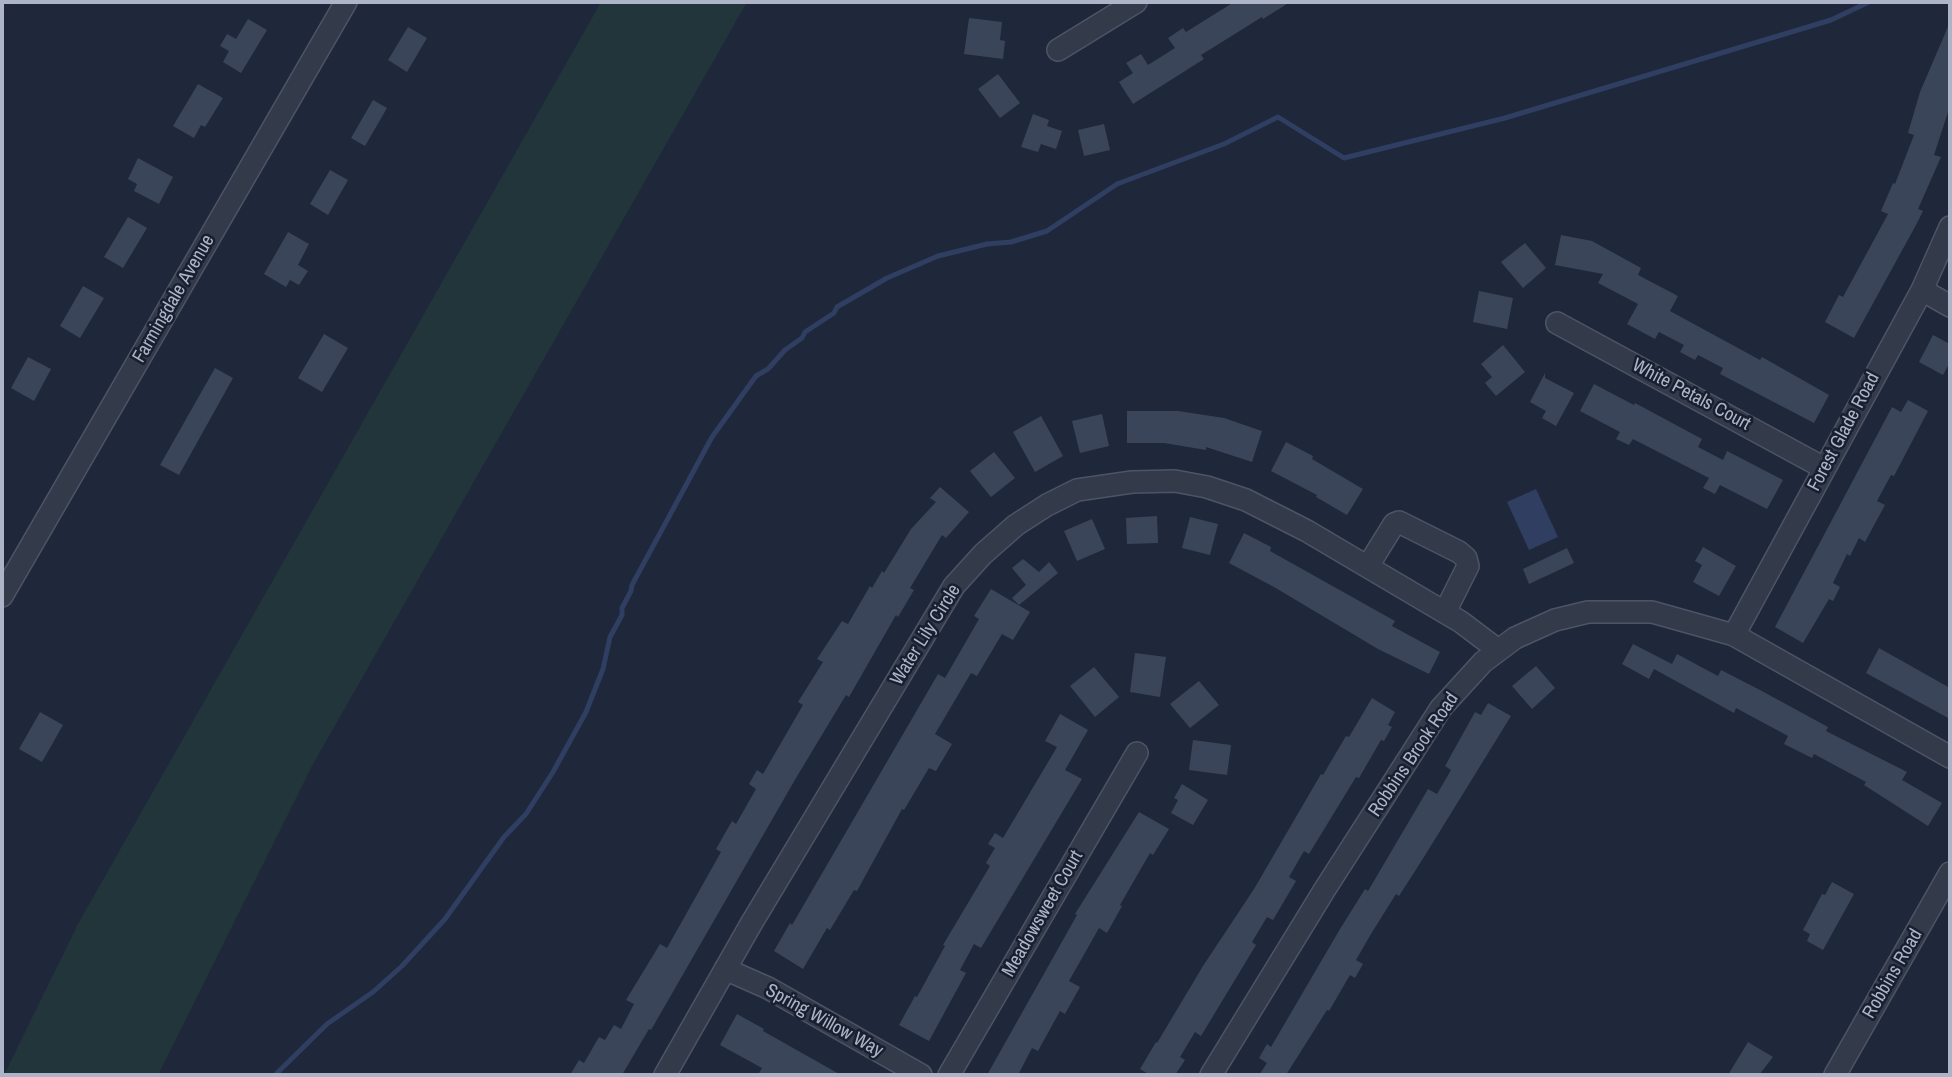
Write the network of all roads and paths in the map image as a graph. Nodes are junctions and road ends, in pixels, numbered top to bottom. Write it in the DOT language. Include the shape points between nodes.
graph roads {
  1 [pos="346,2"];
  2 [pos="1136,2"];
  3 [pos="1058,50"];
  4 [pos="1950,227"];
  5 [pos="1922,290"];
  6 [pos="1950,306"];
  7 [pos="1557,323"];
  8 [pos="1824,468"];
  9 [pos="1367,566"];
  10 [pos="2,596"];
  11 [pos="1445,612"];
  12 [pos="1734,635"];
  13 [pos="1498,650"];
  14 [pos="1138,753"];
  15 [pos="1950,757"];
  16 [pos="1950,873"];
  17 [pos="725,969"];
  18 [pos="666,1075"];
  19 [pos="921,1075"];
  20 [pos="949,1075"];
  21 [pos="1211,1075"];
  22 [pos="1835,1075"];
  1 -- 10 [label="street, Farmingdale Avenue"];
  2 -- 3 [label="street"];
  4 -- 5 [label="street, Forest Glade Road"];
  5 -- 6 [label="street"];
  5 -- 8 [label="street, Forest Glade Road"];
  7 -- 8 [label="street, White Petals Court"];
  8 -- 12 [label="street, Forest Glade Road"];
  9 -- 11 [label="street, Water Lily Circle"];
  9 -- 11 [label="street" via="1399,522 1460,552 1468,566"];
  9 -- 17 [label="street, Water Lily Circle" via="1246,500 1208,487 1175,481 1132,482 1077,490 1047,505 1016,525 954,586"];
  11 -- 13 [label="street, Water Lily Circle"];
  12 -- 13 [label="street, Robbins Brook Road" via="1652,612 1588,612 1555,620"];
  12 -- 15 [label="street, Robbins Brook Road"];
  13 -- 21 [label="street, Robbins Brook Road" via="1441,708"];
  14 -- 20 [label="street, Meadowsweet Court"];
  16 -- 22 [label="street, Robbins Road"];
  17 -- 18 [label="street, Water Lily Circle"];
  17 -- 19 [label="street, Spring Willow Way" via="768,988"];
}
